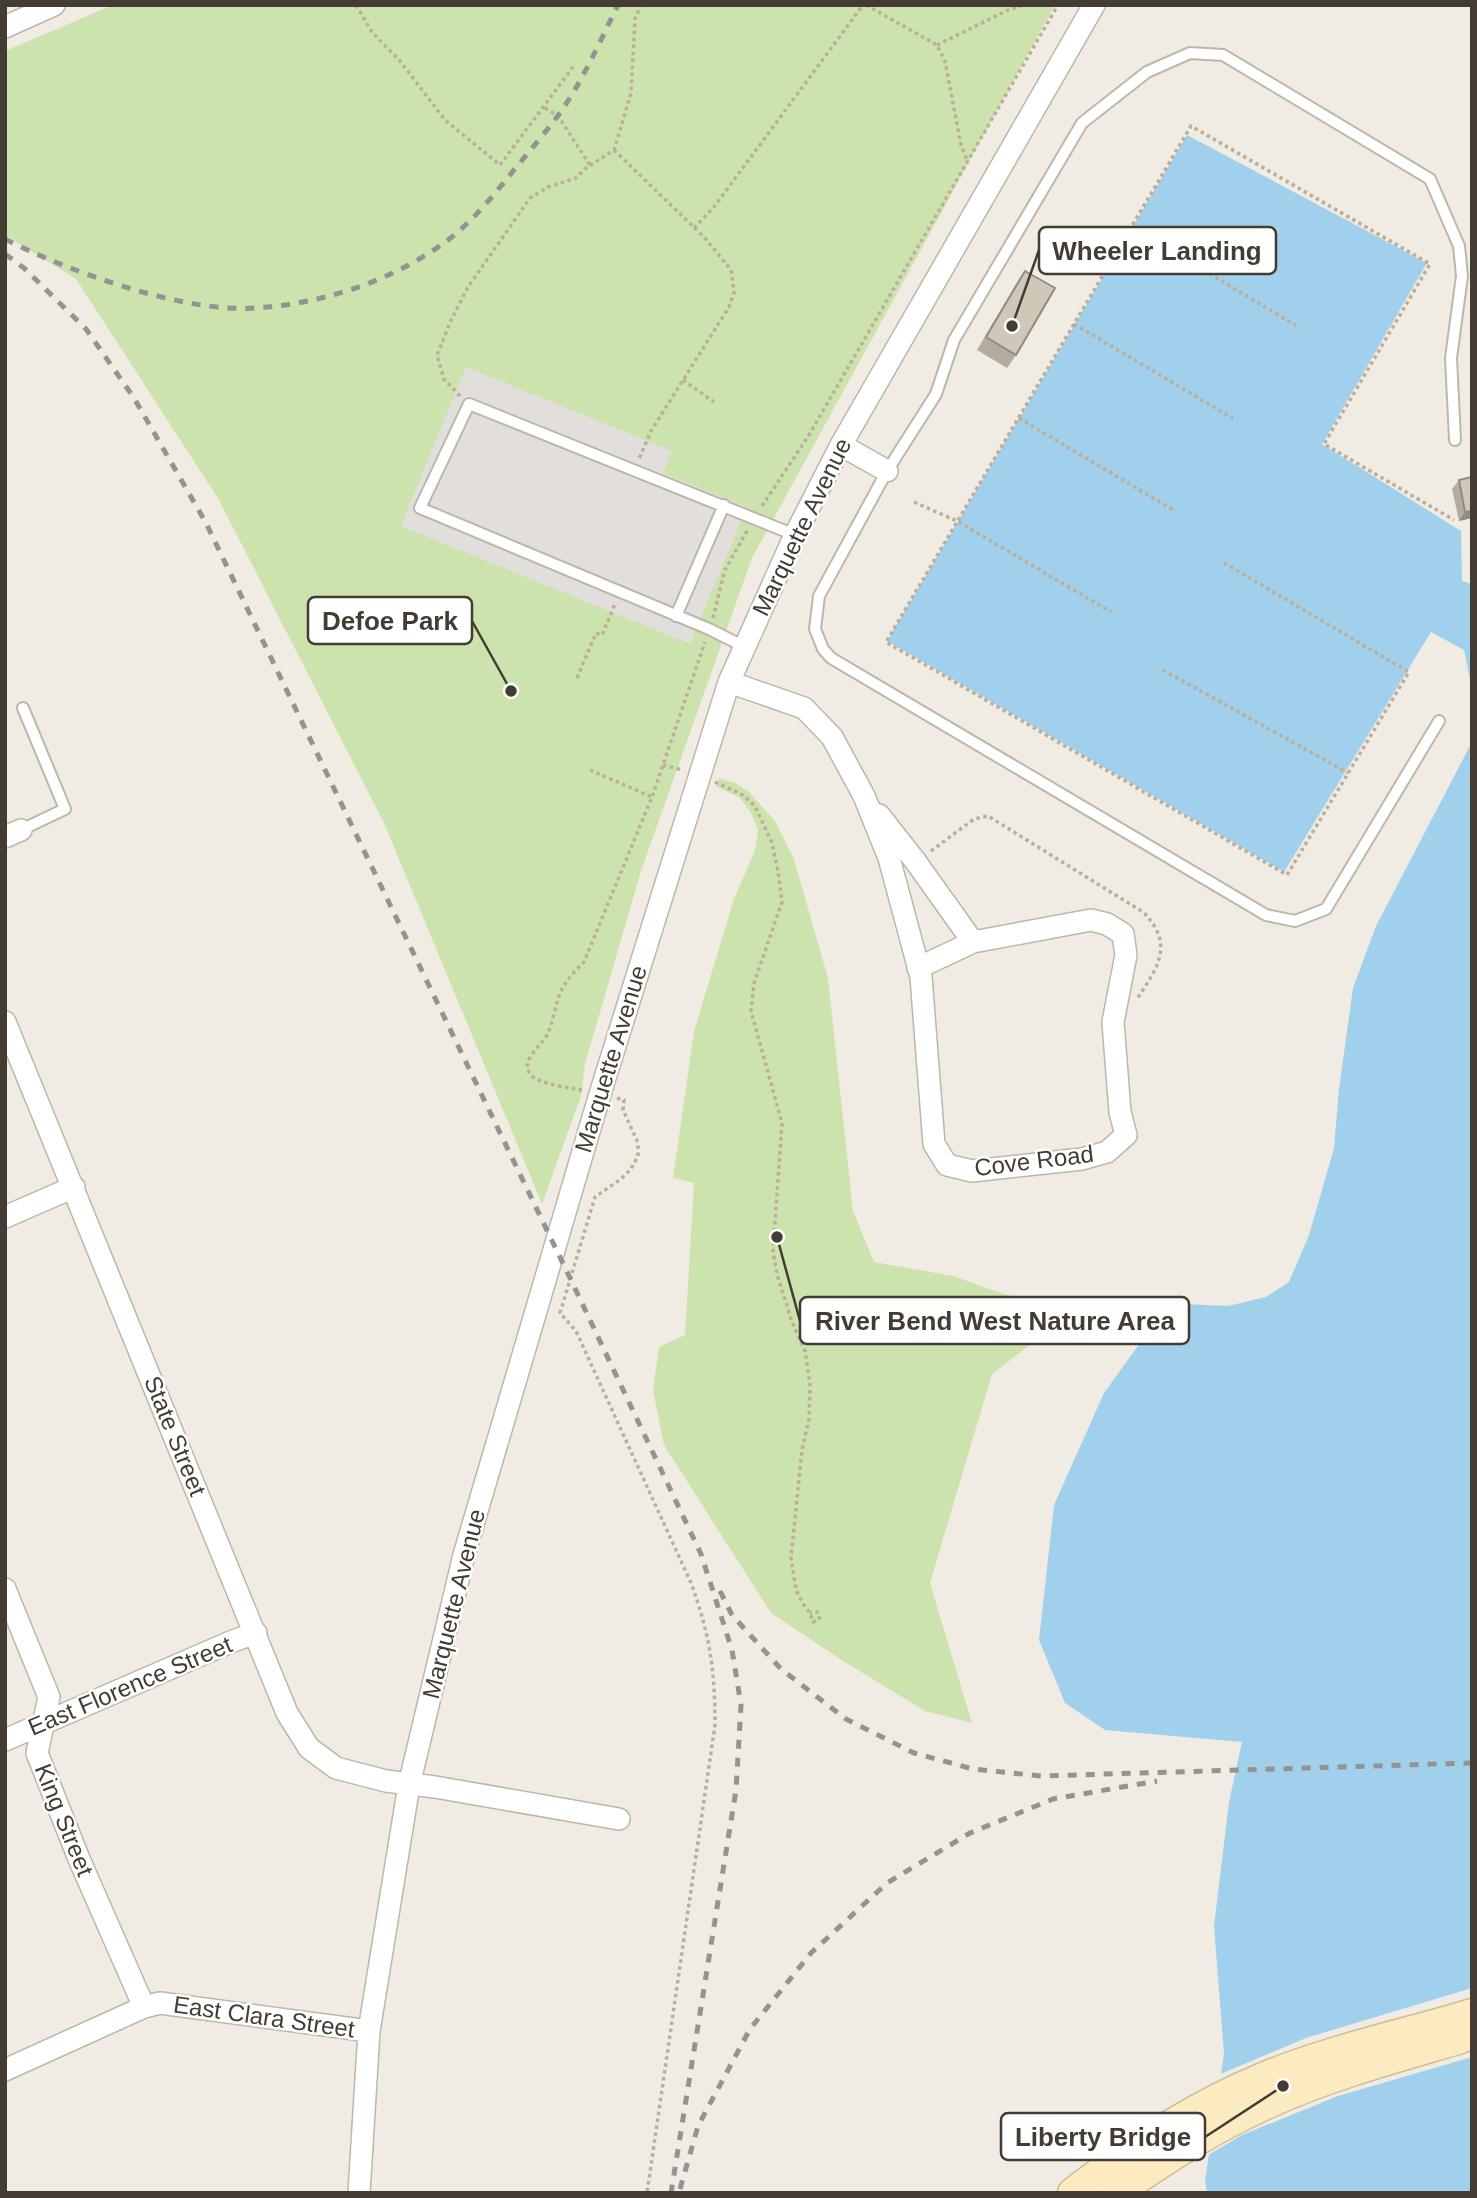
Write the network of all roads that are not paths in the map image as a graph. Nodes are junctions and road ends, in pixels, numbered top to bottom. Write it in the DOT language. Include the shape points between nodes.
graph roads {
  1 [pos="54,5"];
  2 [pos="1094,5"];
  3 [pos="5,27"];
  4 [pos="1454,440"];
  5 [pos="841,445"];
  6 [pos="887,471"];
  7 [pos="724,505"];
  8 [pos="794,535"];
  9 [pos="676,616"];
  10 [pos="743,646"];
  11 [pos="729,682"];
  12 [pos="23,708"];
  13 [pos="1439,721"];
  14 [pos="864,796"];
  15 [pos="13,833"];
  16 [pos="973,942"];
  17 [pos="918,968"];
  18 [pos="5,1022"];
  19 [pos="74,1187"];
  20 [pos="5,1217"];
  21 [pos="5,1589"];
  22 [pos="256,1633"];
  23 [pos="42,1724"];
  24 [pos="5,1740"];
  25 [pos="409,1785"];
  26 [pos="619,1819"];
  27 [pos="144,2007"];
  28 [pos="1472,2014"];
  29 [pos="369,2031"];
  30 [pos="1472,2034"];
  31 [pos="5,2070"];
  32 [pos="359,2193"];
  33 [pos="1073,2193"];
  34 [pos="1116,2193"];
  1 -- 3 [label="street"];
  2 -- 5 [label="street, Marquette Avenue"];
  4 -- 6 [label="lane" via="1451,358 1462,276 1459,246 1430,179 1223,55 1190,53 1147,72 1082,123 954,340 936,394"];
  5 -- 6 [label="street"];
  5 -- 8 [label="street, Marquette Avenue"];
  6 -- 13 [label="lane" via="818,596 815,629 823,649 831,658 1266,915 1295,921 1326,909"];
  7 -- 8 [label="lane"];
  7 -- 9 [label="lane"];
  7 -- 9 [label="lane" via="469,404 420,508"];
  8 -- 10 [label="street, Marquette Avenue"];
  9 -- 10 [label="lane"];
  10 -- 11 [label="street, Marquette Avenue"];
  11 -- 14 [label="street, Cove Road" via="804,708 832,737"];
  11 -- 25 [label="street, Marquette Avenue" via="600,1094 464,1555"];
  12 -- 15 [label="lane" via="65,809"];
  14 -- 16 [label="street, Cove Road"];
  14 -- 17 [label="street, Cove Road" via="889,858"];
  16 -- 17 [label="street, Cove Road"];
  16 -- 17 [label="street, Cove Road" via="1091,920 1123,934 1126,956 1113,1022 1126,1135 1107,1152 972,1171 947,1165 934,1144"];
  18 -- 19 [label="street, State Street"];
  19 -- 20 [label="street"];
  19 -- 22 [label="street, State Street"];
  21 -- 23 [label="street, King Street" via="49,1697"];
  22 -- 23 [label="street, East Florence Street"];
  22 -- 25 [label="street, State Street" via="287,1713 309,1748 336,1768"];
  23 -- 24 [label="street, East Florence Street"];
  23 -- 27 [label="street, King Street" via="37,1753"];
  25 -- 26 [label="street, State Street"];
  25 -- 29 [label="street, Marquette Avenue"];
  27 -- 29 [label="street, East Clara Street" via="160,2003"];
  27 -- 31 [label="street, East Clara Street"];
  28 -- 33 [label="main road" via="1264,2077 1170,2126"];
  29 -- 32 [label="street, Marquette Avenue"];
  30 -- 34 [label="main road" via="1270,2102 1170,2155"];
}
